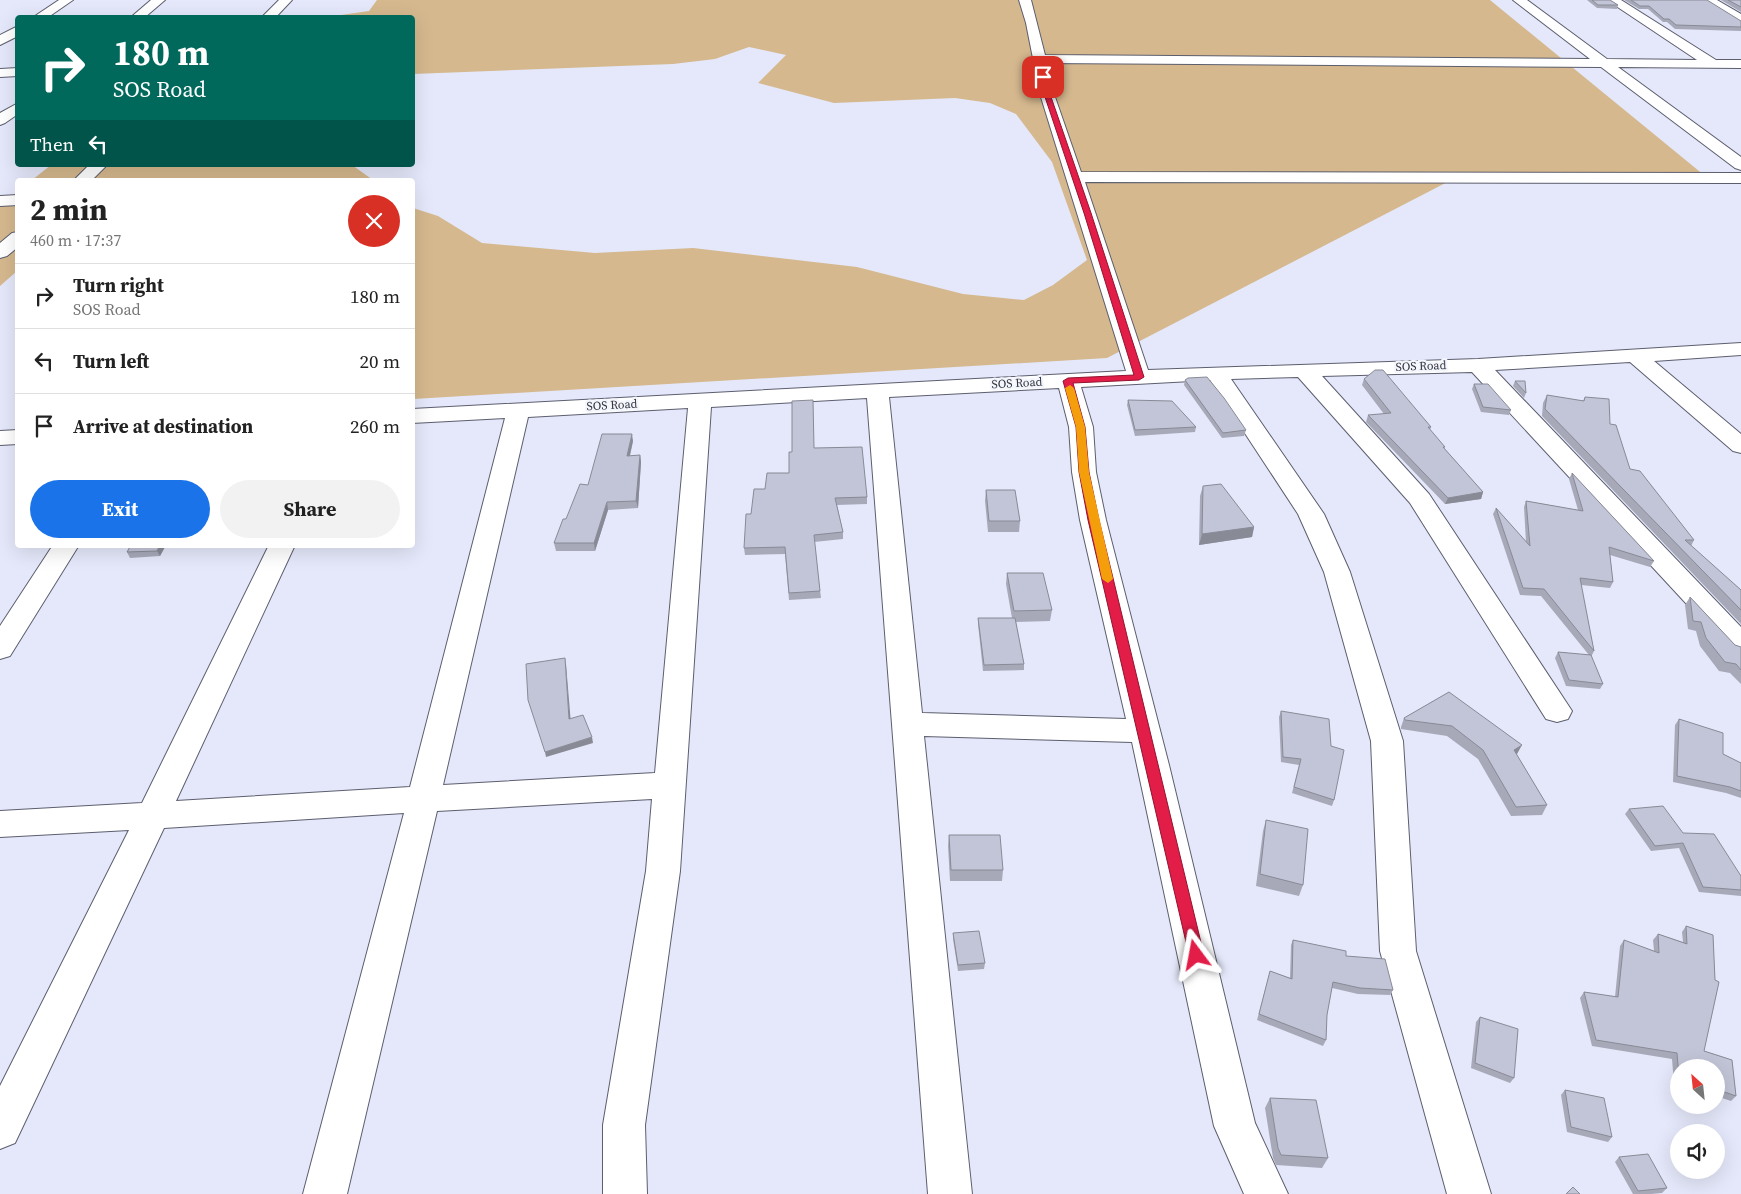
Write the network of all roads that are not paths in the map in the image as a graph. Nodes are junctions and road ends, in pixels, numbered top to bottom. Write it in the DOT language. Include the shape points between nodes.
graph roads {
  1 [pos="67,0"];
  2 [pos="159,0"];
  3 [pos="286,0"];
  4 [pos="1025,0"];
  5 [pos="1519,0"];
  6 [pos="1613,0"];
  7 [pos="1708,0"];
  8 [pos="43,15"];
  9 [pos="140,15"];
  10 [pos="270,15"];
  11 [pos="1741,19"];
  12 [pos="15,32"];
  13 [pos="0,41"];
  14 [pos="1040,60"];
  15 [pos="1604,63"];
  16 [pos="1713,64"];
  17 [pos="1741,64"];
  18 [pos="15,72"];
  19 [pos="0,73"];
  20 [pos="1734,77"];
  21 [pos="15,109"];
  22 [pos="0,120"];
  23 [pos="1741,165"];
  24 [pos="97,167"];
  25 [pos="1075,177"];
  26 [pos="84,178"];
  27 [pos="1741,178"];
  28 [pos="15,200"];
  29 [pos="0,201"];
  30 [pos="15,240"];
  31 [pos="0,252"];
  32 [pos="1741,349"];
  33 [pos="1636,356"];
  34 [pos="1478,364"];
  35 [pos="1304,370"];
  36 [pos="1216,373"];
  37 [pos="1139,377"];
  38 [pos="1068,381"];
  39 [pos="877,391"];
  40 [pos="700,400"];
  41 [pos="518,410"];
  42 [pos="415,416"];
  43 [pos="15,437"];
  44 [pos="0,438"];
  45 [pos="1741,446"];
  46 [pos="64,548"];
  47 [pos="281,548"];
  48 [pos="1741,645"];
  49 [pos="0,649"];
  50 [pos="1557,711"];
  51 [pos="908,724"];
  52 [pos="1144,731"];
  53 [pos="669,786"];
  54 [pos="424,800"];
  55 [pos="153,815"];
  56 [pos="0,824"];
  57 [pos="0,1129"];
  58 [pos="325,1194"];
  59 [pos="625,1194"];
  60 [pos="950,1194"];
  61 [pos="1266,1194"];
  62 [pos="1469,1194"];
  1 -- 8 [label="street"];
  2 -- 9 [label="street"];
  3 -- 10 [label="street"];
  4 -- 14 [label="street"];
  5 -- 15 [label="street"];
  6 -- 16 [label="street"];
  7 -- 11 [label="street"];
  12 -- 13 [label="street"];
  14 -- 15 [label="street"];
  14 -- 25 [label="street" via="1047,94"];
  15 -- 16 [label="street"];
  15 -- 23 [label="street"];
  16 -- 17 [label="street"];
  16 -- 20 [label="street"];
  18 -- 19 [label="street"];
  21 -- 22 [label="street"];
  24 -- 26 [label="street"];
  25 -- 27 [label="street"];
  25 -- 37 [label="street"];
  28 -- 29 [label="street"];
  30 -- 31 [label="street"];
  32 -- 33 [label="street, SOS Road"];
  33 -- 34 [label="street, SOS Road"];
  33 -- 45 [label="street"];
  34 -- 35 [label="street, SOS Road"];
  34 -- 48 [label="street"];
  35 -- 36 [label="street, SOS Road"];
  35 -- 50 [label="street" via="1420,499"];
  36 -- 37 [label="street, SOS Road"];
  36 -- 62 [label="street" via="1310,514 1337,572 1387,741 1398,951"];
  37 -- 38 [label="street, SOS Road"];
  38 -- 39 [label="street, SOS Road"];
  38 -- 52 [label="street" via="1080,427 1093,520"];
  39 -- 40 [label="street, SOS Road"];
  39 -- 51 [label="street"];
  40 -- 41 [label="street, SOS Road"];
  40 -- 53 [label="street"];
  41 -- 42 [label="street, SOS Road"];
  41 -- 54 [label="street"];
  43 -- 44 [label="street"];
  46 -- 49 [label="street"];
  47 -- 55 [label="street"];
  51 -- 52 [label="street"];
  51 -- 60 [label="street"];
  52 -- 61 [label="street" via="1235,1126"];
  53 -- 54 [label="street"];
  53 -- 59 [label="street" via="663,871 624,1125"];
  54 -- 55 [label="street"];
  54 -- 58 [label="street"];
  55 -- 56 [label="street"];
  55 -- 57 [label="street"];
}
